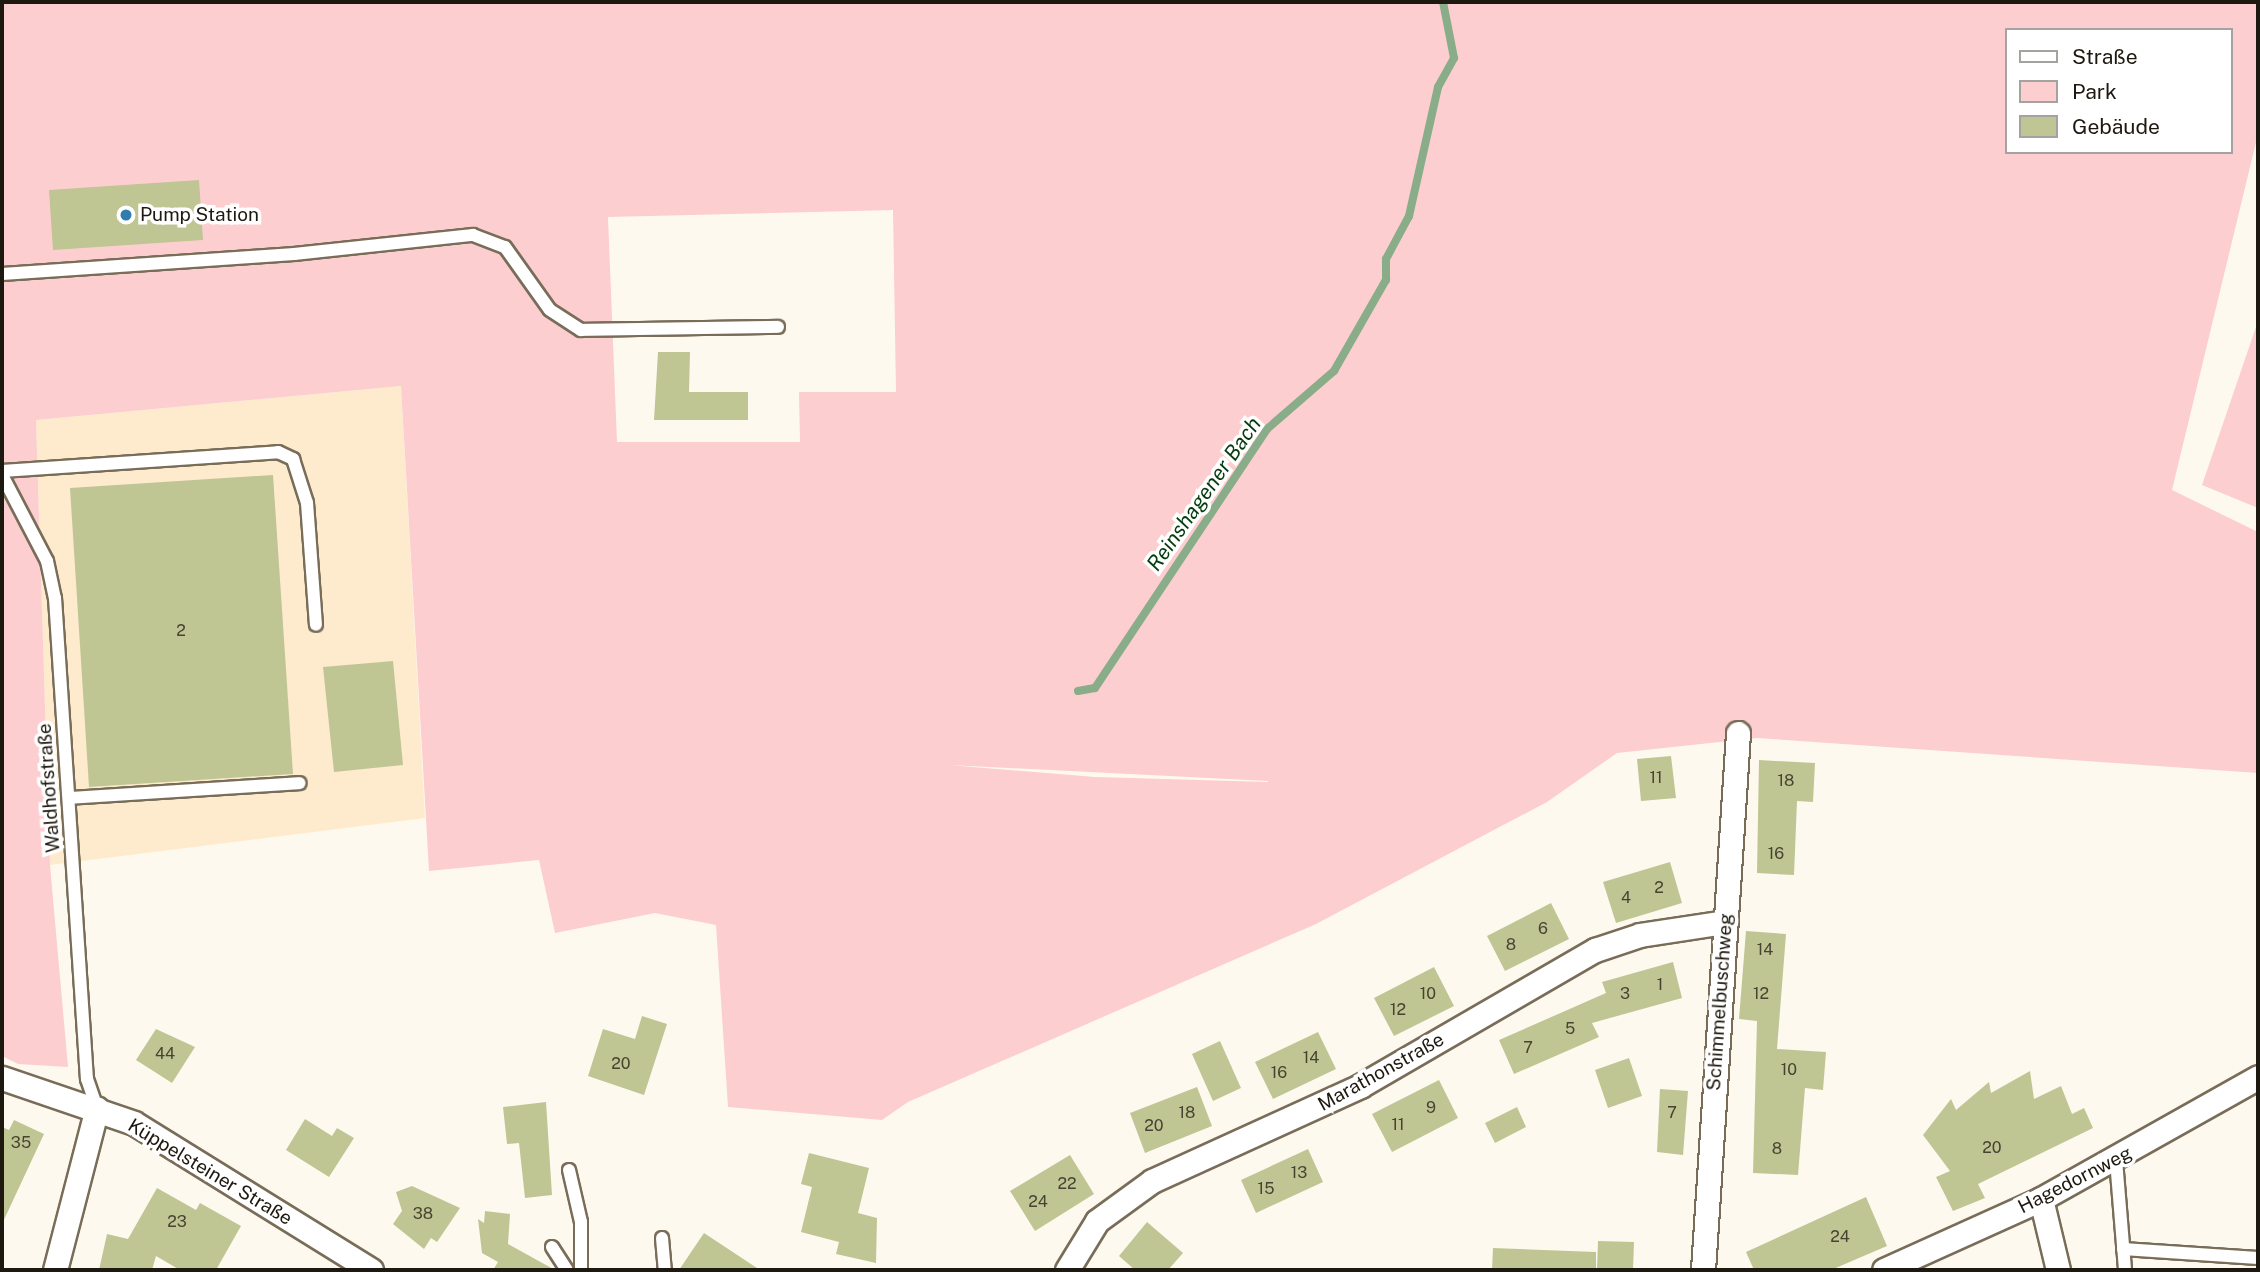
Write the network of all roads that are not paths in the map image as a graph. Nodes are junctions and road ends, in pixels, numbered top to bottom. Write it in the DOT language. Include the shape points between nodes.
graph roads {
  1 [pos="2,274"];
  2 [pos="779,327"];
  3 [pos="2,473"];
  4 [pos="316,625"];
  5 [pos="1738,733"];
  6 [pos="300,783"];
  7 [pos="69,798"];
  8 [pos="1725,922"];
  9 [pos="2258,1077"];
  10 [pos="2,1078"];
  11 [pos="97,1108"];
  12 [pos="2116,1160"];
  13 [pos="569,1170"];
  14 [pos="2040,1199"];
  15 [pos="662,1238"];
  16 [pos="552,1247"];
  17 [pos="2123,1250"];
  18 [pos="2258,1258"];
  19 [pos="55,1270"];
  20 [pos="371,1270"];
  21 [pos="567,1270"];
  22 [pos="581,1270"];
  23 [pos="665,1270"];
  24 [pos="1067,1270"];
  25 [pos="1703,1270"];
  26 [pos="1884,1270"];
  27 [pos="2058,1270"];
  28 [pos="2124,1270"];
  1 -- 2 [label="lane" via="473,235 505,247 550,310 580,330"];
  3 -- 4 [label="lane" via="278,452 293,459 307,503"];
  3 -- 7 [label="lane, Waldhofstraße" via="32,527 52,578"];
  5 -- 8 [label="street, Schimmelbuschweg"];
  6 -- 7 [label="lane"];
  7 -- 11 [label="lane, Waldhofstraße" via="87,1079"];
  8 -- 24 [label="street, Marathonstraße" via="1640,935 1595,950 1360,1086 1152,1181 1097,1221"];
  8 -- 25 [label="street, Schimmelbuschweg"];
  9 -- 12 [label="street, Hagedornweg"];
  10 -- 11 [label="street, Küppelsteiner Straße"];
  11 -- 19 [label="street"];
  11 -- 20 [label="street, Küppelsteiner Straße" via="134,1123"];
  12 -- 14 [label="street, Hagedornweg"];
  12 -- 17 [label="lane"];
  13 -- 22 [label="lane" via="581,1222"];
  14 -- 26 [label="street, Hagedornweg"];
  14 -- 27 [label="street"];
  15 -- 23 [label="lane"];
  16 -- 21 [label="lane"];
  17 -- 18 [label="lane"];
  17 -- 28 [label="lane"];
}
